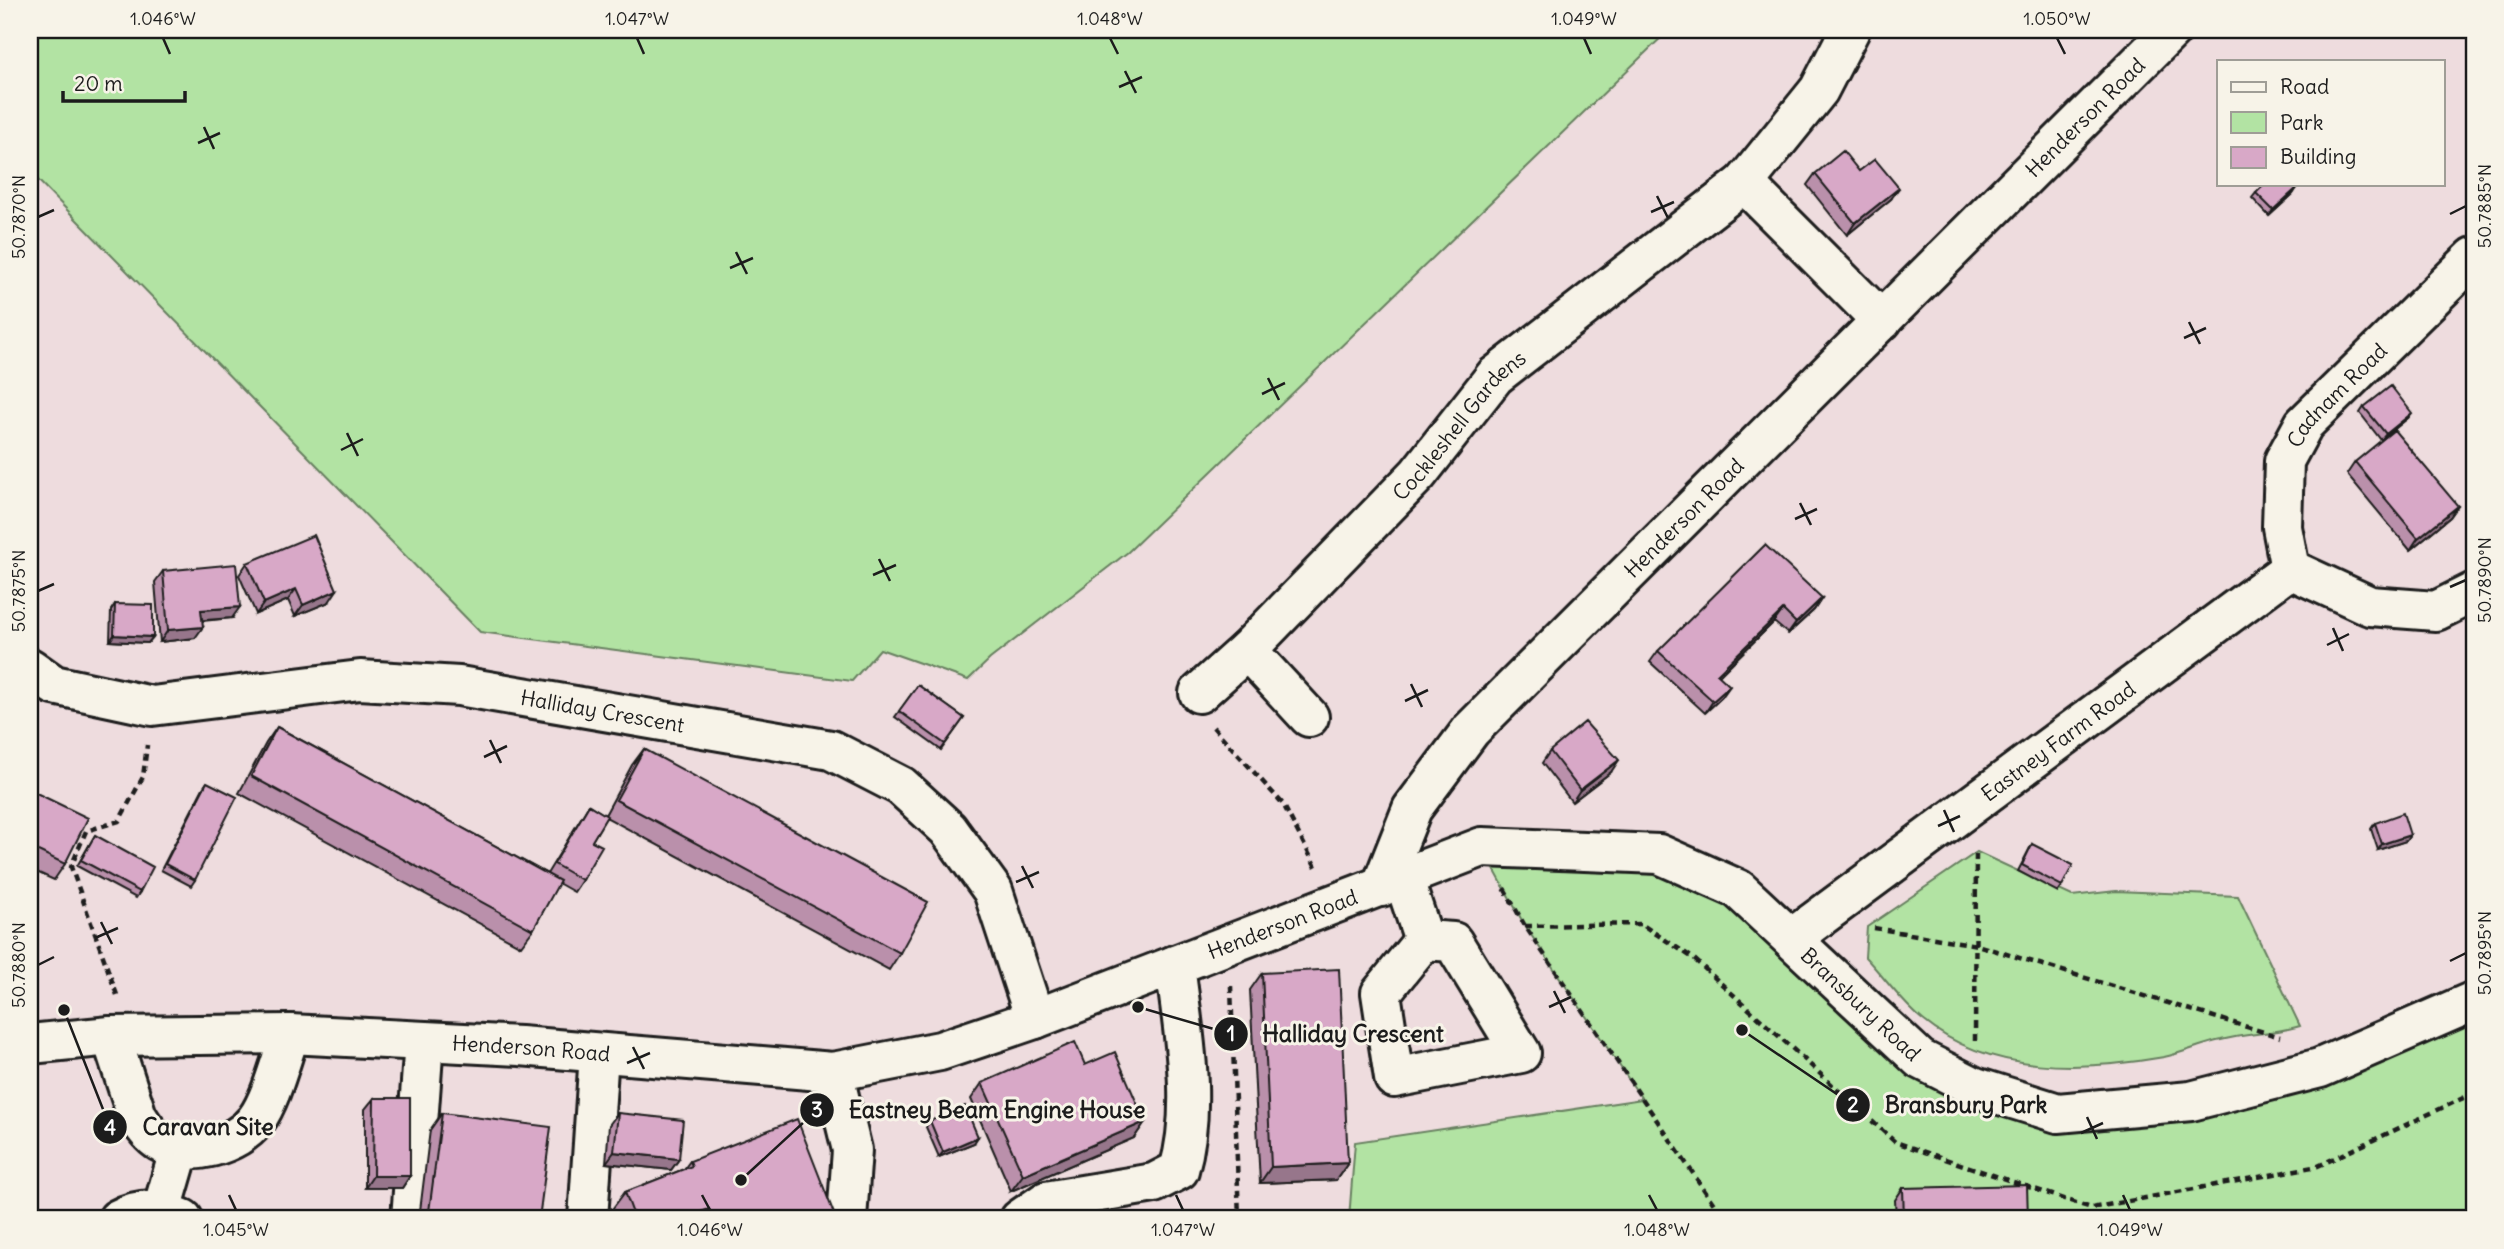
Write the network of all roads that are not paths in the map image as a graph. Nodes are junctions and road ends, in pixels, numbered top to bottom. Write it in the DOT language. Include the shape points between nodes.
graph roads {
  1 [pos="1850,30"];
  2 [pos="2172,30"];
  3 [pos="1744,183"];
  4 [pos="2474,257"];
  5 [pos="1882,321"];
  6 [pos="2290,569"];
  7 [pos="2474,592"];
  8 [pos="1247,650"];
  9 [pos="30,668"];
  10 [pos="1199,693"];
  11 [pos="1309,716"];
  12 [pos="1392,882"];
  13 [pos="1792,938"];
  14 [pos="1424,940"];
  15 [pos="1175,965"];
  16 [pos="2474,1000"];
  17 [pos="1035,1019"];
  18 [pos="290,1034"];
  19 [pos="121,1036"];
  20 [pos="424,1041"];
  21 [pos="30,1044"];
  22 [pos="599,1053"];
  23 [pos="833,1072"];
  24 [pos="180,1148"];
  25 [pos="172,1215"];
  26 [pos="118,1219"];
  27 [pos="411,1219"];
  28 [pos="587,1219"];
  29 [pos="846,1219"];
  30 [pos="1020,1219"];
  1 -- 3 [label="street, Cockleshell Gardens" via="1819,90"];
  2 -- 5 [label="street, Henderson Road"];
  3 -- 5 [label="street"];
  3 -- 8 [label="street, Cockleshell Gardens" via="1495,376 1418,474"];
  4 -- 6 [label="street, Cadnam Road" via="2304,424 2284,461 2282,527"];
  5 -- 12 [label="street, Henderson Road" via="1471,730 1412,810"];
  6 -- 7 [label="street" via="2370,606 2436,611"];
  6 -- 13 [label="street, Eastney Farm Road"];
  8 -- 10 [label="street, Cockleshell Gardens"];
  8 -- 11 [label="street"];
  9 -- 17 [label="street, Halliday Crescent" via="54,685 152,706 360,680 459,686 831,750 901,786 948,829 993,891"];
  12 -- 13 [label="street, Bransbury Road" via="1482,847 1659,854 1738,889"];
  12 -- 14 [label="street"];
  12 -- 15 [label="street, Henderson Road"];
  13 -- 16 [label="street, Bransbury Road" via="1920,1059 1975,1087 2058,1113 2191,1101 2320,1068"];
  15 -- 17 [label="street, Henderson Road"];
  15 -- 30 [label="street" via="1188,1075 1185,1149 1179,1170 1154,1183 1046,1200"];
  17 -- 23 [label="street, Henderson Road" via="940,1051"];
  18 -- 19 [label="street, Henderson Road"];
  18 -- 20 [label="street, Henderson Road"];
  18 -- 24 [label="street" via="255,1122 206,1149"];
  19 -- 21 [label="street, Henderson Road"];
  19 -- 24 [label="street" via="137,1116 155,1138"];
  20 -- 22 [label="street, Henderson Road"];
  20 -- 27 [label="street"];
  22 -- 23 [label="street, Henderson Road"];
  22 -- 28 [label="street"];
  23 -- 29 [label="street" via="852,1150"];
  24 -- 25 [label="street"];
  25 -- 26 [label="street" via="142,1210"];
}
